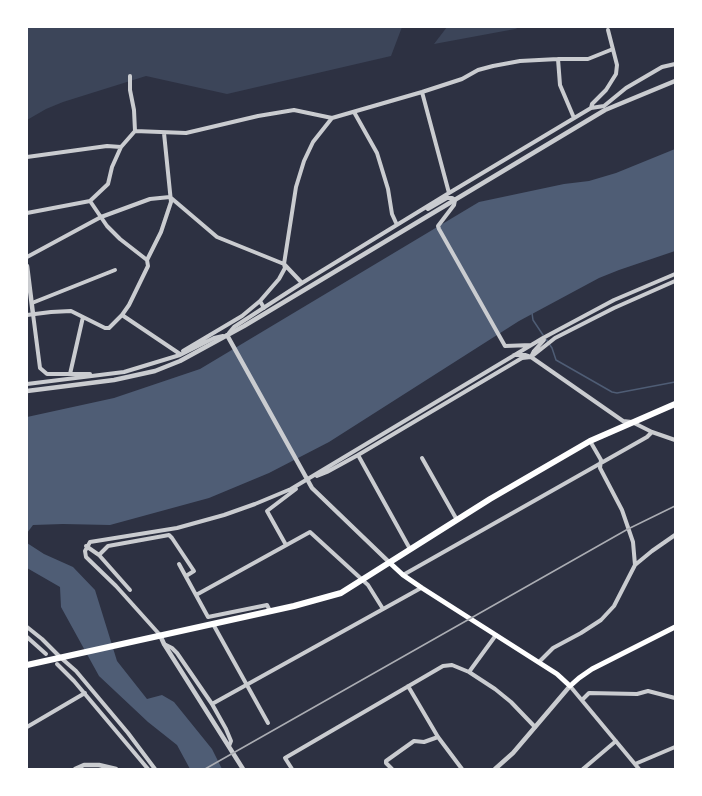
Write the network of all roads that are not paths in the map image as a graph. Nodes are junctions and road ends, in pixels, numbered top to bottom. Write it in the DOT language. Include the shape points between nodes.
graph roads {
  1 [pos="608,30"];
  2 [pos="613,49"];
  3 [pos="558,59"];
  4 [pos="675,64"];
  5 [pos="130,76"];
  6 [pos="675,81"];
  7 [pos="422,92"];
  8 [pos="591,108"];
  9 [pos="605,108"];
  10 [pos="354,112"];
  11 [pos="332,118"];
  12 [pos="574,119"];
  13 [pos="135,131"];
  14 [pos="164,133"];
  15 [pos="121,147"];
  16 [pos="27,157"];
  17 [pos="449,193"];
  18 [pos="170,197"];
  19 [pos="455,200"];
  20 [pos="90,201"];
  21 [pos="426,207"];
  22 [pos="27,213"];
  23 [pos="101,217"];
  24 [pos="397,225"];
  25 [pos="27,257"];
  26 [pos="147,260"];
  27 [pos="284,264"];
  28 [pos="27,266"];
  29 [pos="116,270"];
  30 [pos="675,274"];
  31 [pos="675,281"];
  32 [pos="302,283"];
  33 [pos="260,301"];
  34 [pos="32,303"];
  35 [pos="264,308"];
  36 [pos="30,314"];
  37 [pos="122,315"];
  38 [pos="83,317"];
  39 [pos="227,335"];
  40 [pos="543,338"];
  41 [pos="531,345"];
  42 [pos="179,354"];
  43 [pos="513,355"];
  44 [pos="531,357"];
  45 [pos="70,374"];
  46 [pos="95,376"];
  47 [pos="27,384"];
  48 [pos="27,391"];
  49 [pos="675,404"];
  50 [pos="632,422"];
  51 [pos="652,432"];
  52 [pos="675,440"];
  53 [pos="590,441"];
  54 [pos="358,455"];
  55 [pos="422,458"];
  56 [pos="601,463"];
  57 [pos="308,480"];
  58 [pos="300,484"];
  59 [pos="457,520"];
  60 [pos="675,536"];
  61 [pos="286,545"];
  62 [pos="86,546"];
  63 [pos="410,550"];
  64 [pos="99,555"];
  65 [pos="390,563"];
  66 [pos="179,564"];
  67 [pos="636,566"];
  68 [pos="403,575"];
  69 [pos="186,576"];
  70 [pos="362,580"];
  71 [pos="422,588"];
  72 [pos="130,590"];
  73 [pos="196,596"];
  74 [pos="383,609"];
  75 [pos="270,611"];
  76 [pos="213,623"];
  77 [pos="27,627"];
  78 [pos="675,627"];
  79 [pos="160,635"];
  80 [pos="496,635"];
  81 [pos="27,637"];
  82 [pos="164,644"];
  83 [pos="46,654"];
  84 [pos="58,661"];
  85 [pos="538,662"];
  86 [pos="27,664"];
  87 [pos="469,672"];
  88 [pos="247,684"];
  89 [pos="408,686"];
  90 [pos="570,686"];
  91 [pos="85,693"];
  92 [pos="675,698"];
  93 [pos="582,700"];
  94 [pos="212,704"];
  95 [pos="268,723"];
  96 [pos="27,727"];
  97 [pos="535,727"];
  98 [pos="438,736"];
  99 [pos="616,741"];
  100 [pos="229,747"];
  101 [pos="675,747"];
  102 [pos="635,764"];
  103 [pos="499,768"];
  104 [pos="75,769"];
  105 [pos="116,769"];
  106 [pos="148,769"];
  107 [pos="154,769"];
  108 [pos="243,769"];
  109 [pos="292,769"];
  110 [pos="392,769"];
  111 [pos="462,769"];
  112 [pos="583,769"];
  113 [pos="639,769"];
  1 -- 2 [label="street"];
  2 -- 3 [label="street" via="588,59"];
  2 -- 8 [label="street" via="616,74"];
  3 -- 7 [label="street" via="493,66"];
  3 -- 12 [label="street" via="560,85"];
  4 -- 9 [label="street" via="626,88"];
  5 -- 13 [label="street"];
  6 -- 9 [label="street"];
  7 -- 10 [label="street"];
  7 -- 17 [label="street"];
  8 -- 9 [label="street"];
  8 -- 12 [label="street"];
  9 -- 19 [label="street"];
  10 -- 11 [label="street"];
  10 -- 24 [label="street" via="377,153"];
  11 -- 14 [label="street" via="294,111 186,133"];
  11 -- 27 [label="street" via="304,161"];
  12 -- 17 [label="street"];
  13 -- 14 [label="street"];
  13 -- 15 [label="street"];
  14 -- 18 [label="street"];
  15 -- 16 [label="street"];
  15 -- 20 [label="street" via="108,184"];
  17 -- 21 [label="street"];
  18 -- 23 [label="street"];
  18 -- 26 [label="street" via="161,232"];
  18 -- 27 [label="street" via="217,237"];
  19 -- 21 [label="street" via="447,198"];
  19 -- 39 [label="street"];
  19 -- 41 [label="street" via="439,229 505,346"];
  20 -- 22 [label="street"];
  20 -- 23 [label="street"];
  21 -- 24 [label="street"];
  23 -- 25 [label="street"];
  23 -- 26 [label="street" via="120,239"];
  24 -- 32 [label="street"];
  26 -- 37 [label="street" via="148,266"];
  27 -- 32 [label="street"];
  27 -- 33 [label="street" via="279,279"];
  28 -- 34 [label="street"];
  29 -- 34 [label="street"];
  30 -- 40 [label="street" via="614,300"];
  31 -- 44 [label="street" via="555,338"];
  32 -- 35 [label="street"];
  33 -- 35 [label="street"];
  33 -- 42 [label="street"];
  34 -- 36 [label="street"];
  35 -- 39 [label="street"];
  36 -- 38 [label="street" via="71,311"];
  36 -- 45 [label="street" via="40,368 47,374"];
  37 -- 38 [label="street" via="109,328"];
  37 -- 42 [label="street"];
  38 -- 45 [label="street"];
  39 -- 42 [label="street"];
  39 -- 48 [label="street" via="154,371"];
  39 -- 57 [label="street"];
  40 -- 41 [label="street"];
  40 -- 44 [label="street"];
  41 -- 43 [label="street"];
  42 -- 46 [label="street" via="124,372"];
  43 -- 44 [label="street"];
  43 -- 57 [label="street"];
  44 -- 50 [label="street" via="623,421"];
  44 -- 54 [label="street" via="522,358"];
  45 -- 46 [label="street"];
  46 -- 47 [label="street"];
  49 -- 50 [label="highway"];
  50 -- 51 [label="street"];
  50 -- 53 [label="highway"];
  51 -- 52 [label="street"];
  51 -- 56 [label="street"];
  53 -- 56 [label="street"];
  53 -- 59 [label="highway"];
  54 -- 57 [label="street"];
  54 -- 63 [label="street"];
  55 -- 59 [label="street"];
  56 -- 67 [label="street" via="633,542"];
  56 -- 68 [label="street"];
  57 -- 58 [label="street"];
  57 -- 65 [label="street"];
  58 -- 61 [label="street" via="267,511"];
  58 -- 62 [label="street" via="224,515 177,528 90,542"];
  59 -- 63 [label="highway"];
  60 -- 67 [label="street"];
  61 -- 70 [label="street" via="309,532"];
  61 -- 73 [label="street"];
  62 -- 64 [label="street"];
  62 -- 79 [label="street" via="86,557"];
  63 -- 65 [label="highway"];
  64 -- 69 [label="street" via="108,546 169,535 194,571"];
  64 -- 72 [label="street"];
  65 -- 68 [label="main road"];
  65 -- 70 [label="highway"];
  66 -- 69 [label="street"];
  67 -- 85 [label="street" via="614,606 601,620 553,648"];
  68 -- 71 [label="main road"];
  69 -- 73 [label="street"];
  70 -- 74 [label="street"];
  70 -- 75 [label="highway" via="319,600"];
  71 -- 74 [label="street"];
  71 -- 80 [label="main road"];
  73 -- 75 [label="street" via="208,617 267,605"];
  74 -- 88 [label="street"];
  75 -- 76 [label="highway"];
  76 -- 79 [label="highway"];
  76 -- 88 [label="street"];
  77 -- 84 [label="street" via="48,644"];
  78 -- 90 [label="main road" via="592,669"];
  79 -- 82 [label="street"];
  79 -- 84 [label="highway"];
  80 -- 85 [label="main road"];
  80 -- 87 [label="street"];
  81 -- 83 [label="street"];
  82 -- 94 [label="street" via="177,653"];
  82 -- 100 [label="street"];
  84 -- 86 [label="highway"];
  84 -- 91 [label="street"];
  84 -- 107 [label="street" via="76,671"];
  85 -- 90 [label="main road"];
  87 -- 89 [label="street" via="443,666"];
  87 -- 97 [label="street" via="511,702"];
  88 -- 94 [label="street"];
  88 -- 95 [label="street"];
  89 -- 98 [label="street"];
  89 -- 109 [label="street" via="285,758"];
  90 -- 93 [label="street"];
  90 -- 97 [label="street"];
  91 -- 96 [label="street"];
  91 -- 106 [label="street"];
  92 -- 93 [label="street" via="648,691 590,693"];
  93 -- 99 [label="street"];
  94 -- 100 [label="street" via="231,741"];
  97 -- 103 [label="street"];
  98 -- 110 [label="street" via="424,742 414,741 386,761"];
  98 -- 111 [label="street"];
  99 -- 102 [label="street"];
  99 -- 112 [label="street"];
  100 -- 108 [label="street"];
  101 -- 102 [label="street"];
  102 -- 113 [label="street"];
  104 -- 105 [label="street" via="99,765"];
}
